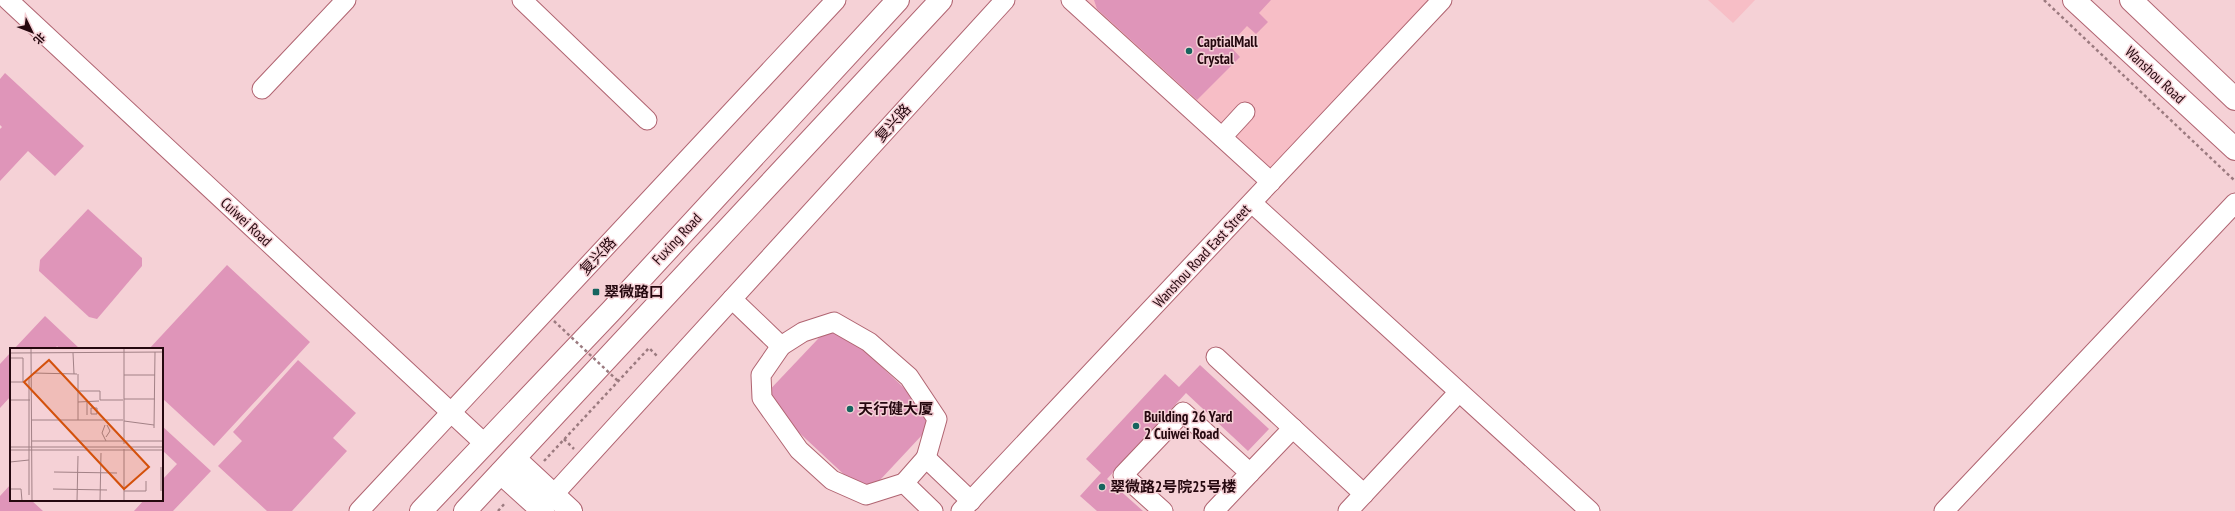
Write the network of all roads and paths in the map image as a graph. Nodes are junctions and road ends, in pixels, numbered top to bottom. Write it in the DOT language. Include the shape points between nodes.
graph roads {
  1 [pos="8,0"];
  2 [pos="346,0"];
  3 [pos="522,0"];
  4 [pos="836,0"];
  5 [pos="898,0"];
  6 [pos="941,0"];
  7 [pos="1005,0"];
  8 [pos="1071,0"];
  9 [pos="1442,0"];
  10 [pos="2044,0"];
  11 [pos="2074,0"];
  12 [pos="2131,0"];
  13 [pos="262,89"];
  14 [pos="2235,98"];
  15 [pos="1245,112"];
  16 [pos="647,120"];
  17 [pos="1222,137"];
  18 [pos="2235,149"];
  19 [pos="2235,181"];
  20 [pos="1271,182"];
  21 [pos="1252,203"];
  22 [pos="2235,203"];
  23 [pos="732,299"];
  24 [pos="554,322"];
  25 [pos="781,346"];
  26 [pos="648,348"];
  27 [pos="1216,357"];
  28 [pos="618,381"];
  29 [pos="1459,392"];
  30 [pos="451,412"];
  31 [pos="1293,428"];
  32 [pos="485,444"];
  33 [pos="926,458"];
  34 [pos="508,466"];
  35 [pos="1250,473"];
  36 [pos="531,475"];
  37 [pos="904,483"];
  38 [pos="1364,494"];
  39 [pos="966,506"];
  40 [pos="544,507"];
  41 [pos="1586,510"];
  42 [pos="359,511"];
  43 [pos="421,511"];
  44 [pos="465,511"];
  45 [pos="571,511"];
  46 [pos="933,511"];
  47 [pos="1163,511"];
  48 [pos="1214,511"];
  49 [pos="1348,511"];
  50 [pos="1944,511"];
  1 -- 30 [label="street, Cuiwei Road"];
  2 -- 13 [label="street"];
  3 -- 16 [label="street"];
  4 -- 30 [label="street, 复兴路"];
  5 -- 32 [label="main road, Fuxing Road"];
  6 -- 34 [label="main road, Fuxing Road"];
  7 -- 23 [label="street, 复兴路"];
  8 -- 17 [label="street"];
  9 -- 20 [label="street, Wanshou Road East Street"];
  10 -- 19 [label="path"];
  11 -- 18 [label="main road, Wanshou Road"];
  12 -- 14 [label="main road"];
  15 -- 17 [label="street"];
  17 -- 20 [label="street"];
  20 -- 21 [label="street, Wanshou Road East Street"];
  21 -- 29 [label="street"];
  21 -- 39 [label="street, Wanshou Road East Street"];
  22 -- 50 [label="street"];
  23 -- 25 [label="street"];
  23 -- 40 [label="street, 复兴路"];
  24 -- 28 [label="path, bridge"];
  25 -- 33 [label="street" via="803,332 834,322 868,342 909,376 937,419"];
  25 -- 37 [label="street" via="761,375 762,398 799,450 832,480 866,495"];
  26 -- 28 [label="path"];
  27 -- 31 [label="street"];
  28 -- 36 [label="path"];
  29 -- 38 [label="street"];
  29 -- 41 [label="street"];
  30 -- 32 [label="street, Cuiwei Road"];
  30 -- 42 [label="street, 复兴路"];
  31 -- 35 [label="street"];
  31 -- 38 [label="street"];
  32 -- 43 [label="main road, Fuxing Road"];
  33 -- 37 [label="street"];
  33 -- 39 [label="street"];
  34 -- 36 [label="main road"];
  34 -- 40 [label="main road"];
  34 -- 44 [label="main road, Fuxing Road"];
  35 -- 47 [label="street" via="1183,412 1123,475"];
  35 -- 48 [label="street"];
  36 -- 40 [label="main road"];
  37 -- 46 [label="street"];
  38 -- 49 [label="street"];
  40 -- 45 [label="main road"];
}
